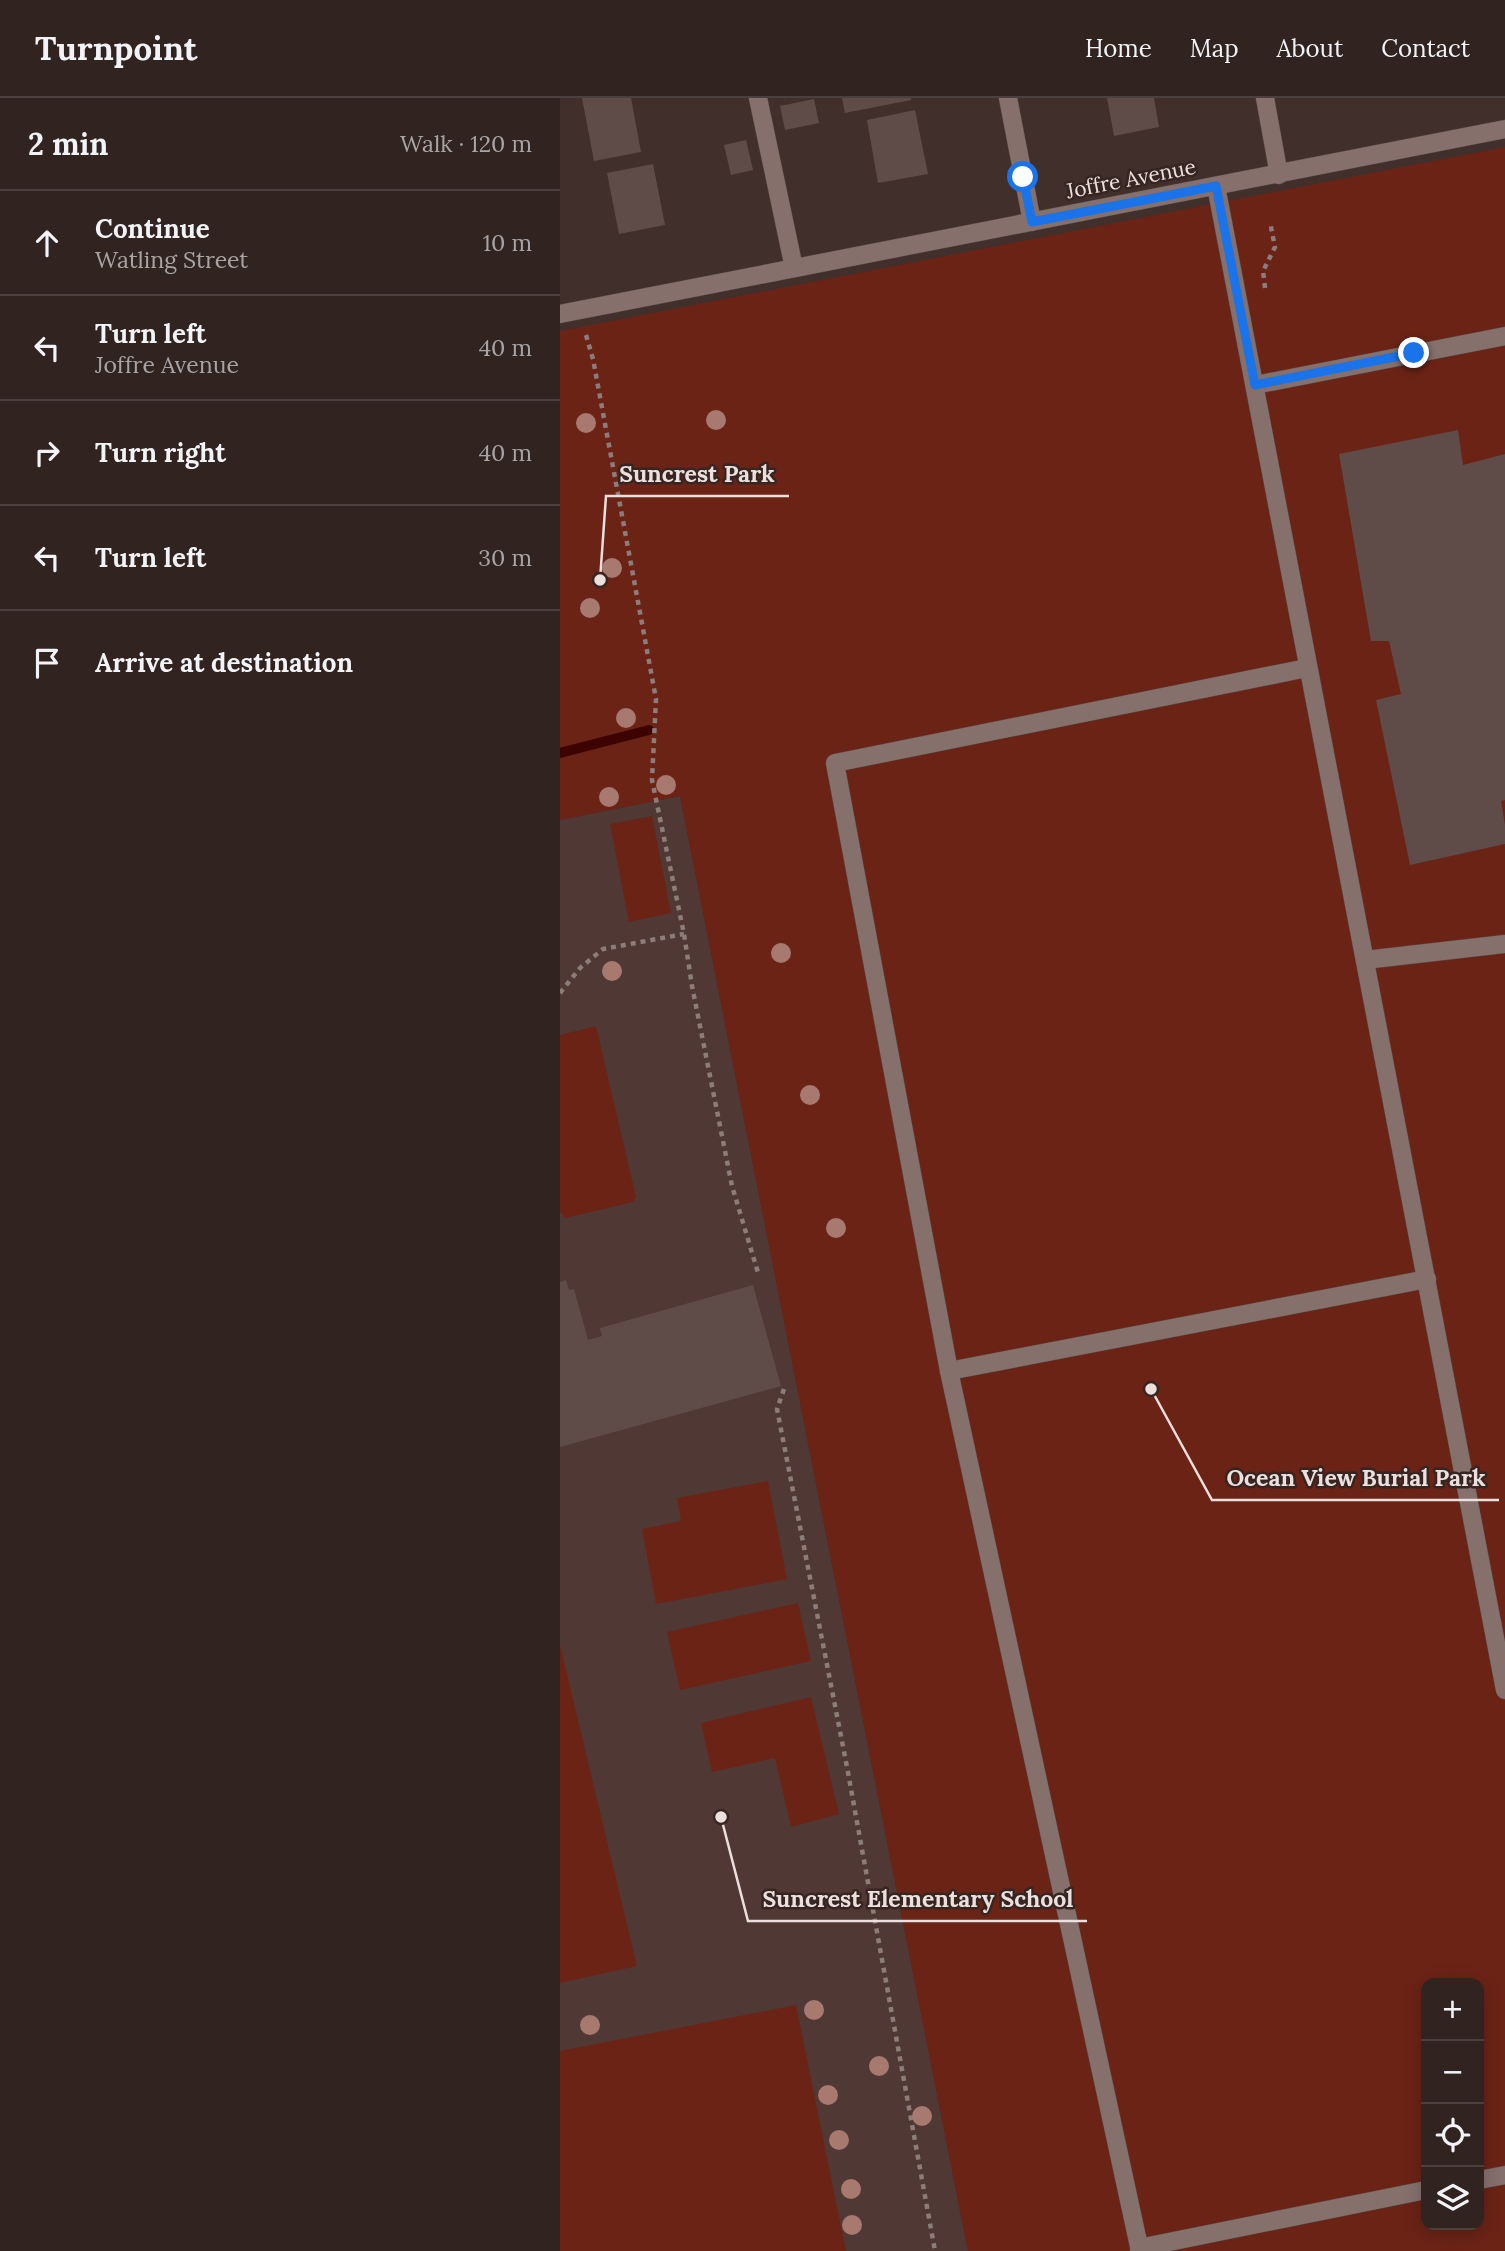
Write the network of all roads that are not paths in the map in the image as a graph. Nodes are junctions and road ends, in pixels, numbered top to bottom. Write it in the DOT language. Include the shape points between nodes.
graph roads {
  1 [pos="758,98"];
  2 [pos="1008,98"];
  3 [pos="1265,98"];
  4 [pos="1505,129"];
  5 [pos="1279,174"];
  6 [pos="1216,186"];
  7 [pos="1032,222"];
  8 [pos="794,268"];
  9 [pos="560,314"];
  10 [pos="1505,336"];
  11 [pos="1255,385"];
  12 [pos="1307,668"];
  13 [pos="1505,944"];
  14 [pos="1365,960"];
  15 [pos="1427,1279"];
  16 [pos="949,1371"];
  17 [pos="1505,1690"];
  18 [pos="1505,2175"];
  19 [pos="1484,2179"];
  20 [pos="1421,2191"];
  21 [pos="1139,2250"];
  1 -- 8 [label="street"];
  2 -- 7 [label="street"];
  3 -- 5 [label="street"];
  4 -- 5 [label="street, Joffre Avenue"];
  5 -- 6 [label="street, Joffre Avenue"];
  6 -- 7 [label="street, Joffre Avenue"];
  6 -- 11 [label="street"];
  7 -- 8 [label="street, Joffre Avenue"];
  8 -- 9 [label="street, Joffre Avenue"];
  10 -- 11 [label="street"];
  11 -- 12 [label="street"];
  12 -- 14 [label="street"];
  12 -- 16 [label="street" via="835,763"];
  13 -- 14 [label="street"];
  14 -- 15 [label="street"];
  15 -- 16 [label="street"];
  15 -- 17 [label="street"];
  16 -- 21 [label="street"];
  18 -- 19 [label="street"];
  20 -- 21 [label="street"];
}
